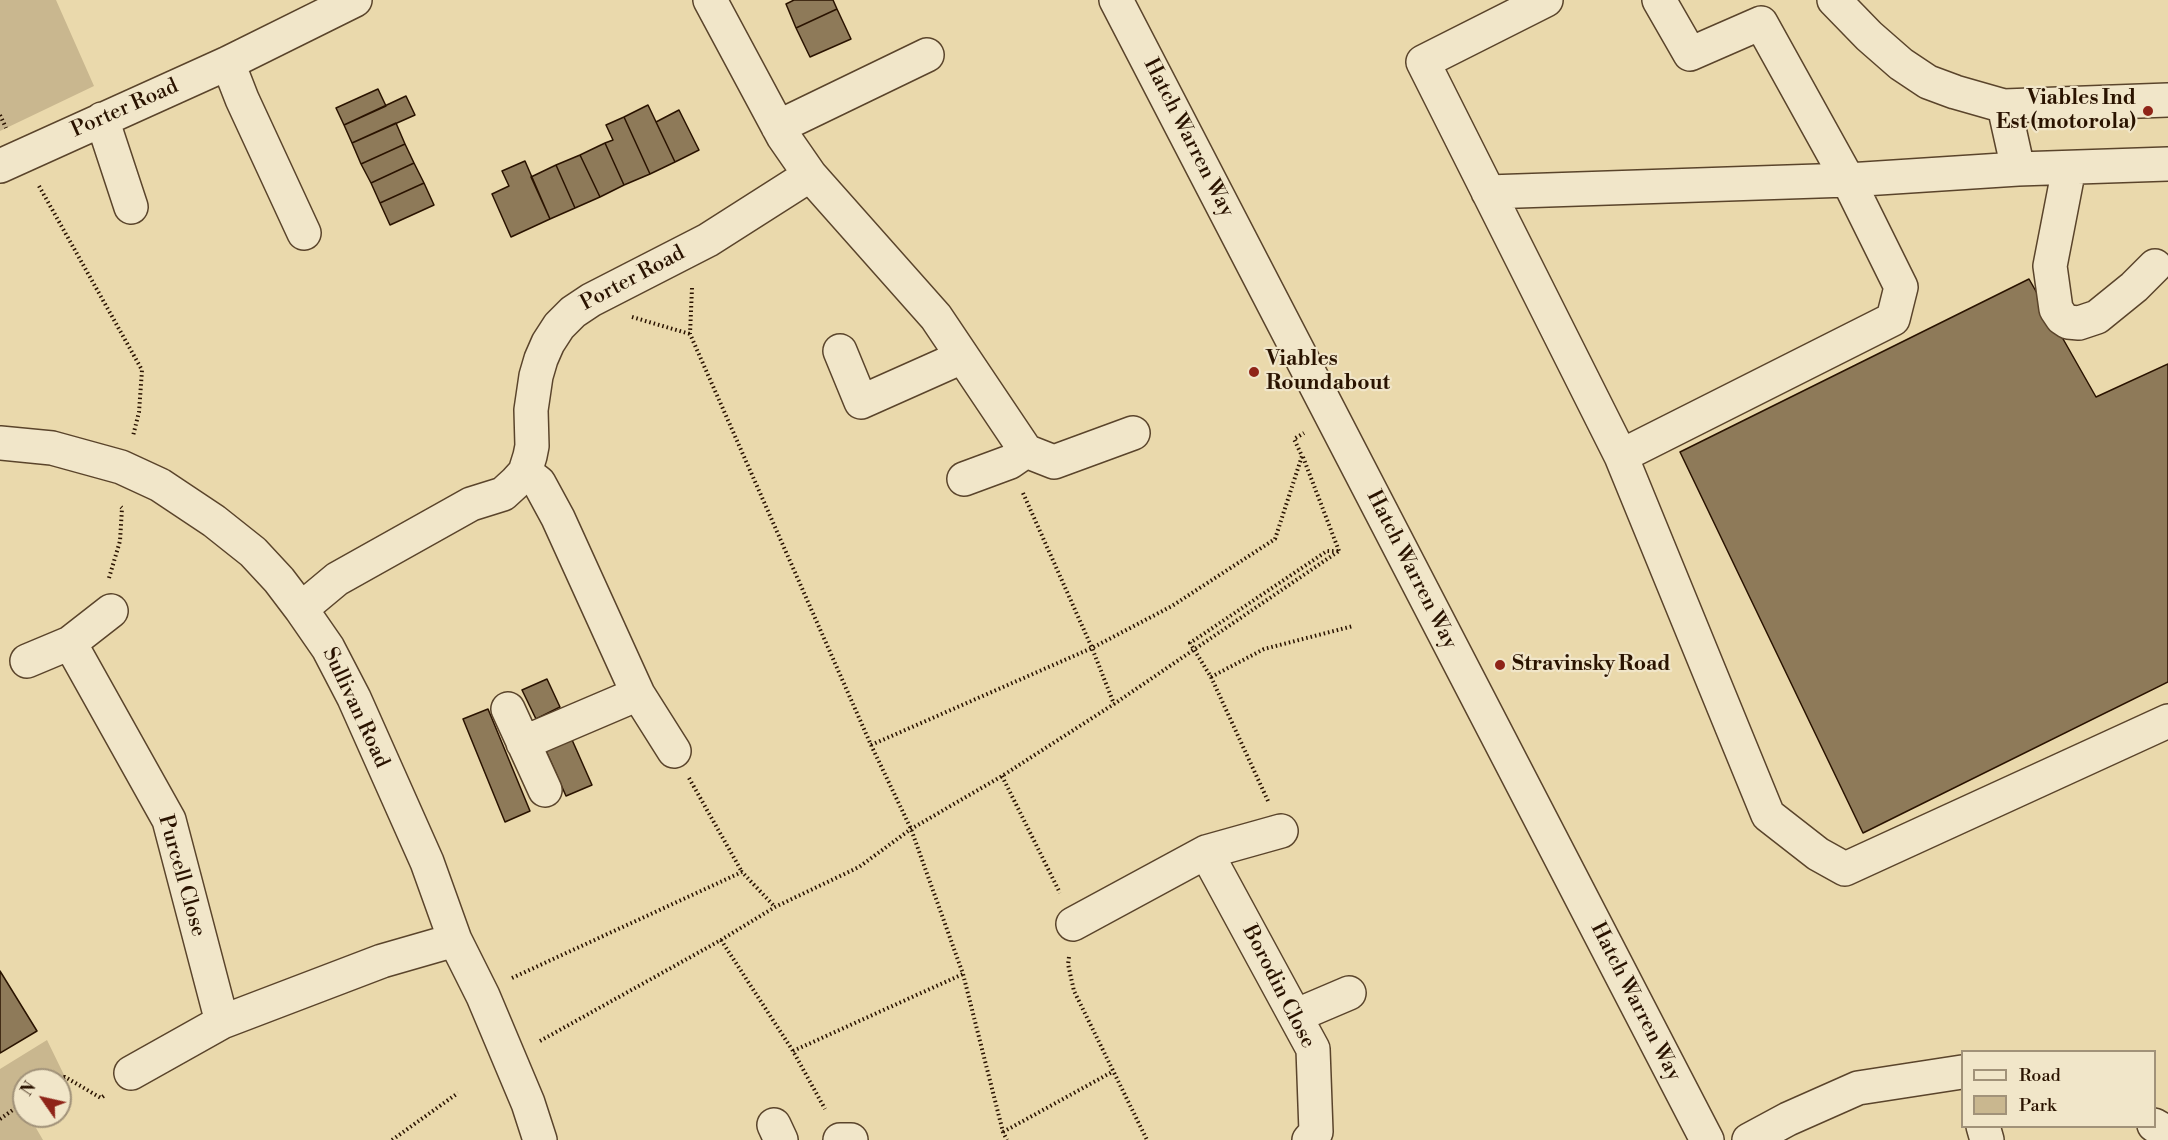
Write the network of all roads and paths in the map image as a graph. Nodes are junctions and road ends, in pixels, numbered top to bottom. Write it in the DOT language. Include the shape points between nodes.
graph roads {
  1 [pos="355,0"];
  2 [pos="710,0"];
  3 [pos="1116,0"];
  4 [pos="1546,0"];
  5 [pos="1659,0"];
  6 [pos="1834,0"];
  7 [pos="927,55"];
  8 [pos="228,63"];
  9 [pos="2168,100"];
  10 [pos="2004,106"];
  11 [pos="0,115"];
  12 [pos="102,119"];
  13 [pos="778,127"];
  14 [pos="16,157"];
  15 [pos="2168,164"];
  16 [pos="2069,168"];
  17 [pos="2018,169"];
  18 [pos="810,175"];
  19 [pos="1858,179"];
  20 [pos="1488,192"];
  21 [pos="131,207"];
  22 [pos="304,233"];
  23 [pos="2155,266"];
  24 [pos="692,282"];
  25 [pos="630,317"];
  26 [pos="690,334"];
  27 [pos="840,351"];
  28 [pos="962,357"];
  29 [pos="1313,428"];
  30 [pos="1133,433"];
  31 [pos="0,443"];
  32 [pos="131,443"];
  33 [pos="1018,456"];
  34 [pos="1302,456"];
  35 [pos="1621,456"];
  36 [pos="525,472"];
  37 [pos="964,479"];
  38 [pos="115,501"];
  39 [pos="301,609"];
  40 [pos="111,611"];
  41 [pos="1353,626"];
  42 [pos="70,643"];
  43 [pos="1092,648"];
  44 [pos="1192,649"];
  45 [pos="27,662"];
  46 [pos="1211,677"];
  47 [pos="638,694"];
  48 [pos="1114,704"];
  49 [pos="508,709"];
  50 [pos="2168,721"];
  51 [pos="523,743"];
  52 [pos="871,745"];
  53 [pos="674,751"];
  54 [pos="546,790"];
  55 [pos="910,829"];
  56 [pos="1281,831"];
  57 [pos="1206,852"];
  58 [pos="742,872"];
  59 [pos="775,907"];
  60 [pos="1073,924"];
  61 [pos="455,940"];
  62 [pos="722,940"];
  63 [pos="963,974"];
  64 [pos="507,980"];
  65 [pos="1348,993"];
  66 [pos="1296,1016"];
  67 [pos="222,1022"];
  68 [pos="537,1042"];
  69 [pos="793,1051"];
  70 [pos="1112,1072"];
  71 [pos="1961,1072"];
  72 [pos="131,1073"];
  73 [pos="72,1081"];
  74 [pos="458,1093"];
  75 [pos="1004,1132"];
  76 [pos="1320,1137"];
  77 [pos="392,1140"];
  78 [pos="540,1140"];
  79 [pos="844,1140"];
  80 [pos="1008,1140"];
  81 [pos="1707,1140"];
  82 [pos="1749,1140"];
  1 -- 8 [label="street, Porter Road"];
  2 -- 13 [label="street"];
  3 -- 81 [label="street, Hatch Warren Way"];
  4 -- 20 [label="street" via="1423,62"];
  5 -- 19 [label="street" via="1690,54 1761,23"];
  6 -- 10 [label="street" via="1901,64 1928,82"];
  7 -- 13 [label="street"];
  8 -- 12 [label="street, Porter Road"];
  8 -- 22 [label="street"];
  9 -- 10 [label="street"];
  10 -- 17 [label="street"];
  11 -- 14 [label="path"];
  12 -- 14 [label="street, Porter Road"];
  12 -- 21 [label="street"];
  13 -- 18 [label="street"];
  14 -- 32 [label="path" via="142,370 139,412"];
  15 -- 16 [label="street"];
  16 -- 17 [label="street"];
  16 -- 23 [label="street" via="2050,266 2056,309 2062,318 2079,323 2097,316"];
  17 -- 19 [label="street"];
  18 -- 28 [label="street" via="936,317"];
  18 -- 36 [label="street, Porter Road" via="726,229 591,300 559,326 536,376 531,410 532,446"];
  19 -- 20 [label="street"];
  19 -- 35 [label="street" via="1901,287 1893,319"];
  20 -- 35 [label="street"];
  24 -- 26 [label="path"];
  25 -- 26 [label="path"];
  26 -- 52 [label="path"];
  27 -- 28 [label="street" via="861,402"];
  28 -- 33 [label="street"];
  29 -- 34 [label="path" via="1294,439"];
  30 -- 33 [label="street" via="1054,462"];
  31 -- 39 [label="street, Sullivan Road" via="52,448 121,466 160,485 253,552"];
  33 -- 37 [label="street"];
  33 -- 43 [label="path"];
  34 -- 43 [label="path" via="1275,539 1173,606"];
  34 -- 44 [label="path" via="1339,551"];
  35 -- 50 [label="street" via="1768,814 1818,854 1845,869"];
  36 -- 39 [label="street" via="503,494 461,509 337,579"];
  36 -- 47 [label="street" via="539,483 558,518"];
  38 -- 40 [label="path" via="122,508 120,541 104,593"];
  39 -- 61 [label="street, Sullivan Road" via="328,648 354,698 427,862"];
  40 -- 42 [label="street"];
  41 -- 46 [label="path" via="1264,649"];
  42 -- 45 [label="street"];
  42 -- 67 [label="street, Purcell Close" via="168,820"];
  43 -- 48 [label="path"];
  43 -- 52 [label="path"];
  44 -- 46 [label="path"];
  44 -- 48 [label="path"];
  46 -- 56 [label="path"];
  47 -- 51 [label="street"];
  47 -- 53 [label="street"];
  48 -- 55 [label="path"];
  49 -- 51 [label="street"];
  51 -- 54 [label="street"];
  52 -- 55 [label="path"];
  53 -- 58 [label="path"];
  55 -- 59 [label="path" via="858,867"];
  55 -- 63 [label="path"];
  56 -- 57 [label="street"];
  57 -- 60 [label="street"];
  57 -- 66 [label="street, Borodin Close"];
  58 -- 59 [label="path"];
  58 -- 64 [label="path"];
  59 -- 62 [label="path"];
  61 -- 67 [label="street" via="382,961"];
  61 -- 78 [label="street, Sullivan Road" via="492,1017"];
  62 -- 68 [label="path"];
  62 -- 69 [label="path"];
  63 -- 69 [label="path"];
  63 -- 75 [label="path"];
  65 -- 66 [label="street"];
  66 -- 76 [label="street, Borodin Close" via="1313,1049"];
  67 -- 72 [label="street"];
  69 -- 79 [label="path"];
  70 -- 75 [label="path"];
  71 -- 82 [label="street" via="1858,1088"];
  72 -- 73 [label="path" via="101,1098"];
  74 -- 77 [label="path"];
  75 -- 80 [label="path"];
}
